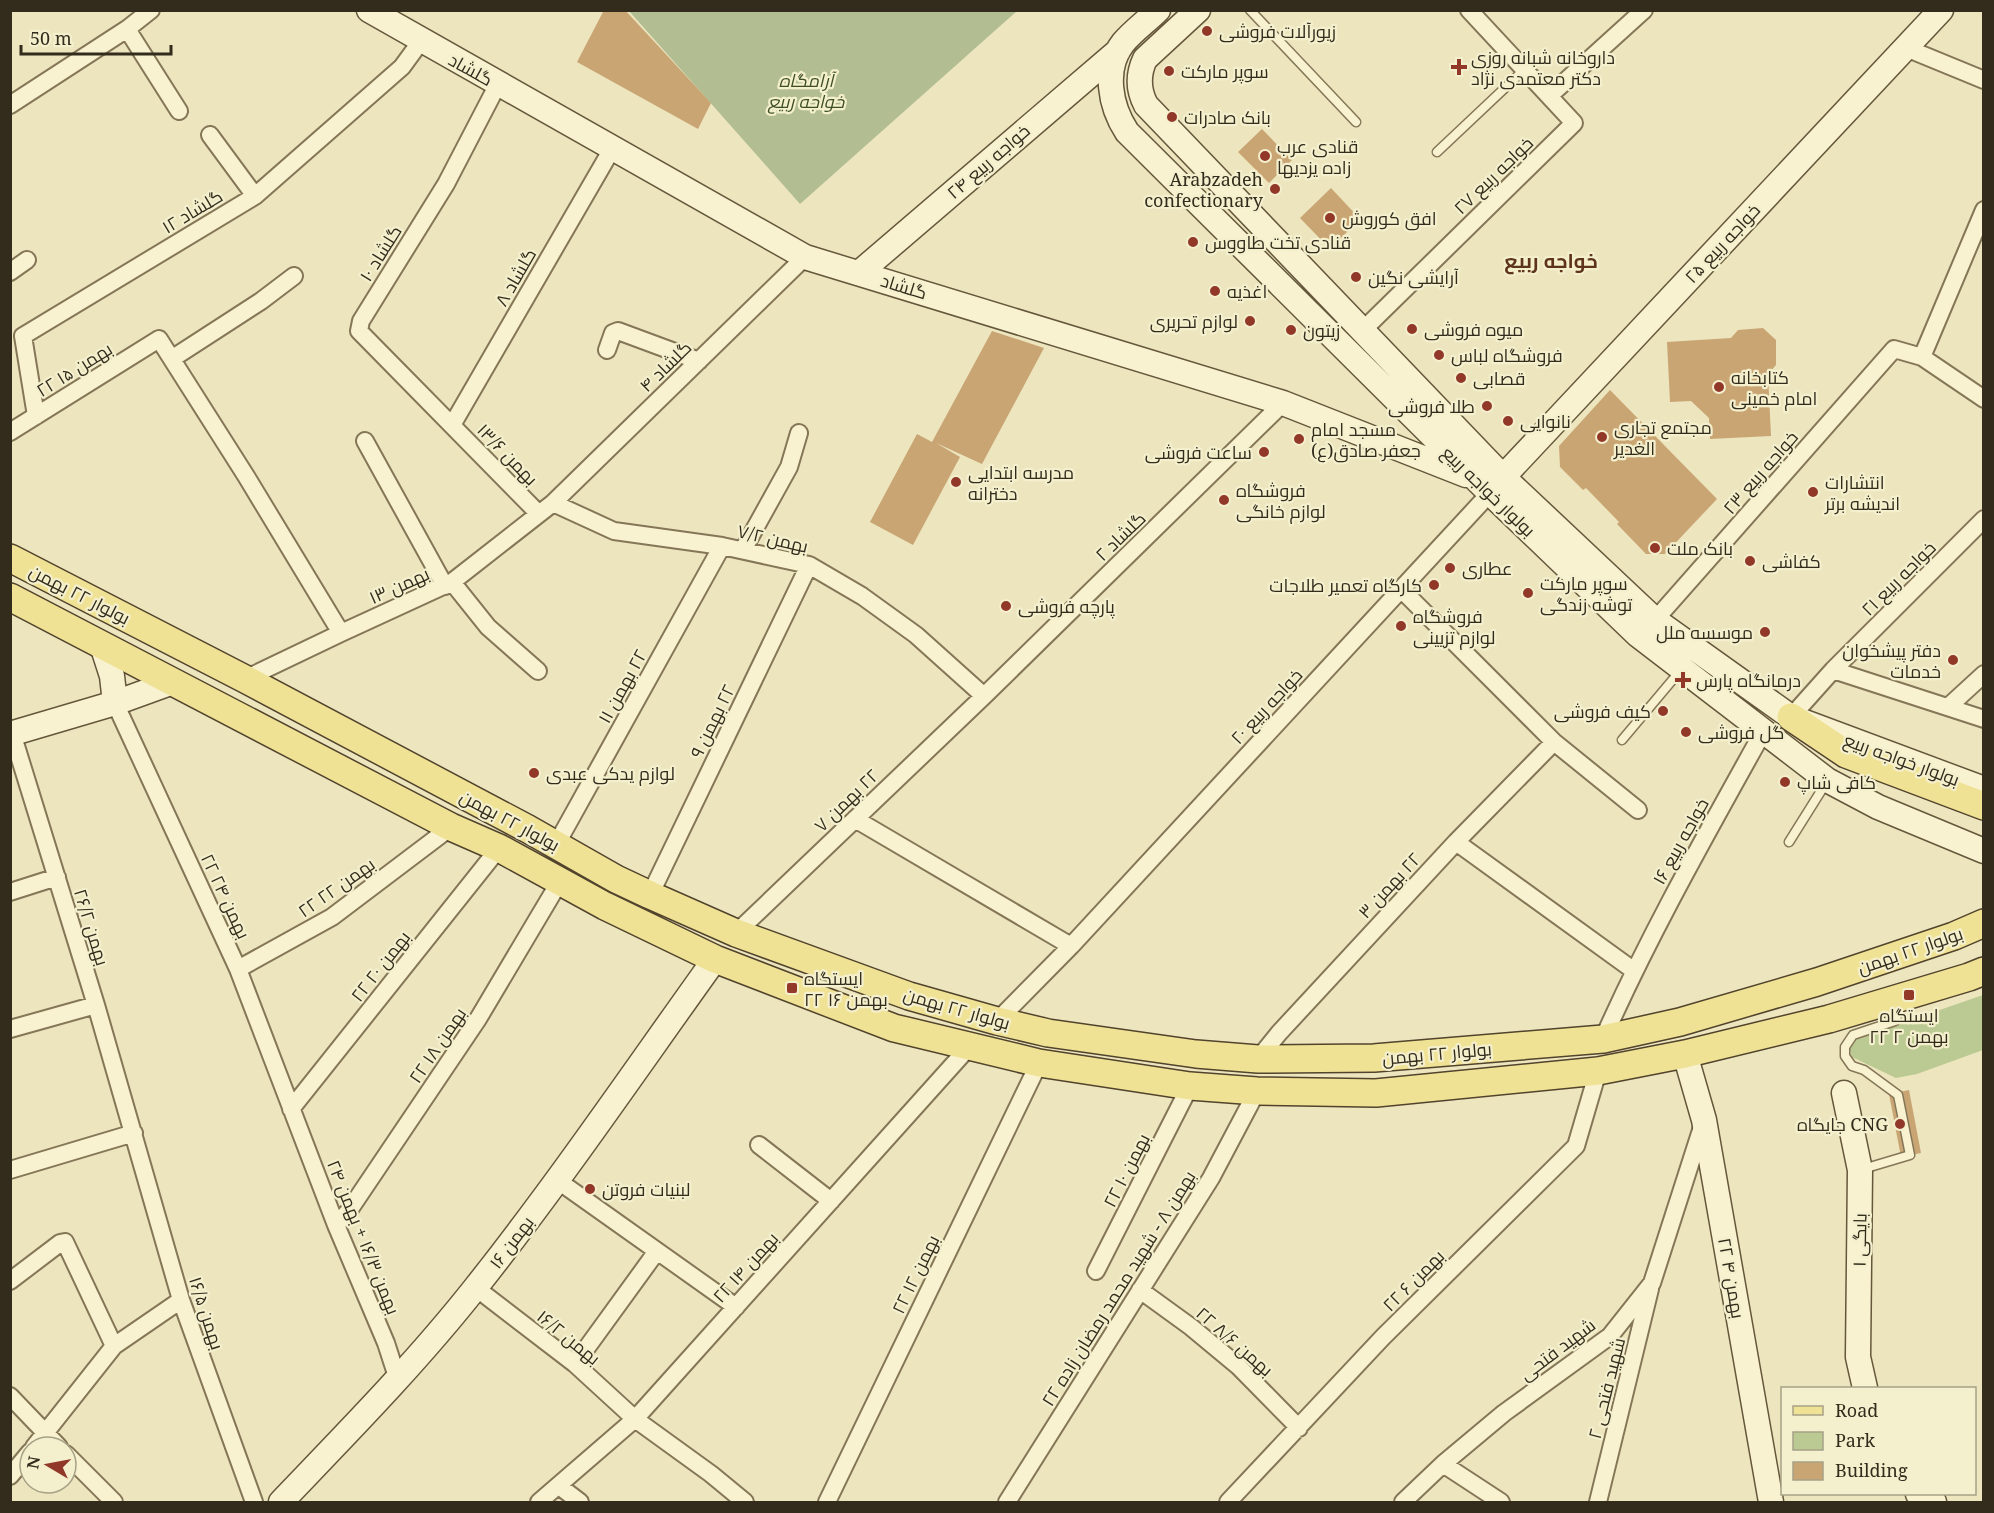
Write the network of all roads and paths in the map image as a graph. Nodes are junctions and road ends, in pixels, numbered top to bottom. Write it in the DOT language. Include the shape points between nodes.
graph roads {
  1 [pos="151,10"];
  2 [pos="369,10"];
  3 [pos="1158,10"];
  4 [pos="1198,10"];
  5 [pos="1250,10"];
  6 [pos="1469,10"];
  7 [pos="1644,10"];
  8 [pos="1941,10"];
  9 [pos="127,29"];
  10 [pos="421,41"];
  11 [pos="1905,48"];
  12 [pos="1118,51"];
  13 [pos="1524,70"];
  14 [pos="1983,80"];
  15 [pos="498,84"];
  16 [pos="1549,96"];
  17 [pos="10,105"];
  18 [pos="179,111"];
  19 [pos="1356,122"];
  20 [pos="210,135"];
  21 [pos="612,149"];
  22 [pos="1437,152"];
  23 [pos="255,196"];
  24 [pos="1983,210"];
  25 [pos="805,257"];
  26 [pos="27,260"];
  27 [pos="10,272"];
  28 [pos="859,273"];
  29 [pos="294,276"];
  30 [pos="1362,331"];
  31 [pos="607,350"];
  32 [pos="1923,357"];
  33 [pos="173,358"];
  34 [pos="699,361"];
  35 [pos="1983,399"];
  36 [pos="1283,403"];
  37 [pos="36,416"];
  38 [pos="449,422"];
  39 [pos="10,432"];
  40 [pos="799,433"];
  41 [pos="365,441"];
  42 [pos="1490,483"];
  43 [pos="553,502"];
  44 [pos="539,514"];
  45 [pos="1983,519"];
  46 [pos="722,546"];
  47 [pos="743,550"];
  48 [pos="10,558"];
  49 [pos="809,565"];
  50 [pos="449,584"];
  51 [pos="1401,589"];
  52 [pos="10,597"];
  53 [pos="1655,620"];
  54 [pos="341,633"];
  55 [pos="102,645"];
  56 [pos="1682,669"];
  57 [pos="1833,670"];
  58 [pos="538,671"];
  59 [pos="1983,674"];
  60 [pos="245,679"];
  61 [pos="173,682"];
  62 [pos="984,696"];
  63 [pos="116,703"];
  64 [pos="1948,707"];
  65 [pos="1791,717"];
  66 [pos="1983,719"];
  67 [pos="1763,732"];
  68 [pos="11,733"];
  69 [pos="1622,740"];
  70 [pos="1554,742"];
  71 [pos="1827,780"];
  72 [pos="1983,789"];
  73 [pos="1983,806"];
  74 [pos="1638,810"];
  75 [pos="855,819"];
  76 [pos="451,826"];
  77 [pos="1456,842"];
  78 [pos="1789,842"];
  79 [pos="556,845"];
  80 [pos="499,848"];
  81 [pos="1983,851"];
  82 [pos="57,878"];
  83 [pos="560,881"];
  84 [pos="10,892"];
  85 [pos="650,895"];
  86 [pos="1983,923"];
  87 [pos="736,933"];
  88 [pos="1071,946"];
  89 [pos="715,959"];
  90 [pos="238,969"];
  91 [pos="1634,970"];
  92 [pos="1983,971"];
  93 [pos="1904,996"];
  94 [pos="96,1005"];
  95 [pos="997,1021"];
  96 [pos="10,1029"];
  97 [pos="1603,1039"];
  98 [pos="969,1047"];
  99 [pos="1685,1054"];
  100 [pos="1258,1059"];
  101 [pos="1038,1063"];
  102 [pos="1598,1071"];
  103 [pos="1190,1086"];
  104 [pos="1257,1091"];
  105 [pos="1844,1093"];
  106 [pos="291,1109"];
  107 [pos="1704,1120"];
  108 [pos="134,1133"];
  109 [pos="759,1145"];
  110 [pos="10,1170"];
  111 [pos="1860,1170"];
  112 [pos="557,1180"];
  113 [pos="831,1201"];
  114 [pos="336,1225"];
  115 [pos="657,1251"];
  116 [pos="1096,1271"];
  117 [pos="10,1281"];
  118 [pos="1652,1283"];
  119 [pos="476,1288"];
  120 [pos="1140,1290"];
  121 [pos="181,1300"];
  122 [pos="736,1307"];
  123 [pos="114,1346"];
  124 [pos="575,1364"];
  125 [pos="398,1380"];
  126 [pos="1865,1387"];
  127 [pos="10,1396"];
  128 [pos="635,1419"];
  129 [pos="1299,1428"];
  130 [pos="45,1433"];
  131 [pos="1443,1464"];
  132 [pos="78,1466"];
  133 [pos="559,1486"];
  134 [pos="1920,1495"];
  135 [pos="114,1503"];
  136 [pos="254,1503"];
  137 [pos="280,1503"];
  138 [pos="539,1503"];
  139 [pos="580,1503"];
  140 [pos="745,1503"];
  141 [pos="827,1503"];
  142 [pos="1007,1503"];
  143 [pos="1228,1503"];
  144 [pos="1403,1503"];
  145 [pos="1501,1503"];
  146 [pos="1598,1503"];
  147 [pos="1771,1503"];
  148 [pos="1934,1503"];
  1 -- 9 [label="street"];
  2 -- 10 [label="street, گلشاد"];
  3 -- 12 [label="street, بولوار خواجه ربیع"];
  4 -- 30 [label="street, بولوار خواجه ربیع" via="1145,59 1140,81 1146,105"];
  5 -- 19 [label="lane"];
  6 -- 13 [label="street"];
  7 -- 16 [label="street"];
  8 -- 11 [label="street, خواجه ربیع ۲۵"];
  9 -- 17 [label="street"];
  9 -- 18 [label="street"];
  10 -- 15 [label="street, گلشاد"];
  10 -- 23 [label="street, گلشاد ۱۲" via="402,67"];
  11 -- 14 [label="street"];
  11 -- 42 [label="street, خواجه ربیع ۲۵"];
  12 -- 28 [label="street, خواجه ربیع ۲۴"];
  12 -- 42 [label="street, بولوار خواجه ربیع" via="1111,96 1127,132"];
  13 -- 16 [label="street"];
  13 -- 22 [label="lane"];
  15 -- 21 [label="street, گلشاد"];
  15 -- 38 [label="street, گلشاد ۱۰" via="446,184 361,321 359,331"];
  16 -- 30 [label="street, خواجه ربیع ۲۷" via="1574,123"];
  20 -- 23 [label="street"];
  21 -- 25 [label="street, گلشاد"];
  21 -- 38 [label="street, گلشاد ۸" via="455,420"];
  23 -- 37 [label="street, گلشاد ۱۲" via="23,336"];
  24 -- 32 [label="street"];
  25 -- 28 [label="street, گلشاد"];
  25 -- 34 [label="street, گلشاد ۴"];
  26 -- 27 [label="street"];
  28 -- 36 [label="street, گلشاد"];
  29 -- 33 [label="street"];
  30 -- 42 [label="street, بولوار خواجه ربیع"];
  31 -- 34 [label="street" via="613,333 618,331"];
  32 -- 35 [label="street"];
  32 -- 53 [label="street, خواجه ربیع ۲۳" via="1894,349"];
  33 -- 37 [label="street, ۲۲ بهمن ۱۵" via="159,339"];
  33 -- 54 [label="street"];
  34 -- 43 [label="street, گلشاد ۴"];
  36 -- 42 [label="street, گلشاد"];
  36 -- 62 [label="street, گلشاد ۲"];
  37 -- 39 [label="street, ۲۲ بهمن ۱۵"];
  38 -- 44 [label="street, بهمن ۱۳/۶"];
  40 -- 47 [label="street" via="789,467"];
  41 -- 50 [label="street"];
  42 -- 51 [label="street, خواجه ربیع ۲۰"];
  42 -- 53 [label="street, بولوار خواجه ربیع"];
  42 -- 56 [label="street, بولوار خواجه ربیع" via="1638,635"];
  43 -- 44 [label="street, بهمن ۱۳"];
  43 -- 46 [label="street, بهمن ۷/۲" via="614,531"];
  44 -- 50 [label="street, بهمن ۱۳"];
  45 -- 57 [label="street, خواجه ربیع ۲۱"];
  46 -- 47 [label="street, بهمن ۷/۲"];
  46 -- 79 [label="street, ٢٢ بهمن ١١"];
  47 -- 49 [label="street, بهمن ۷/۲"];
  48 -- 60 [label="main road, بولوار ۲۲ بهمن"];
  49 -- 62 [label="street, بهمن ۷/۲" via="862,596 916,635"];
  49 -- 85 [label="street, ٢٢ بهمن ۹"];
  50 -- 54 [label="street, بهمن ۱۳"];
  50 -- 58 [label="street" via="488,627"];
  51 -- 70 [label="street"];
  51 -- 88 [label="street, خواجه ربیع ۲۰"];
  52 -- 55 [label="main road, بولوار ۲۲ بهمن"];
  53 -- 65 [label="street, بولوار خواجه ربیع"];
  54 -- 60 [label="street, بهمن ۱۳"];
  55 -- 61 [label="main road, بولوار ۲۲ بهمن"];
  55 -- 63 [label="street"];
  56 -- 67 [label="street, بولوار خواجه ربیع"];
  56 -- 69 [label="lane"];
  57 -- 64 [label="street"];
  57 -- 65 [label="street, خواجه ربیع ۲۱"];
  59 -- 64 [label="street"];
  60 -- 79 [label="main road, بولوار ۲۲ بهمن"];
  61 -- 63 [label="street"];
  61 -- 76 [label="main road, بولوار ۲۲ بهمن"];
  62 -- 75 [label="street, ٢٢ بهمن ٧"];
  63 -- 68 [label="street"];
  63 -- 90 [label="street, ۲۲ بهمن ۲۴"];
  64 -- 66 [label="street"];
  65 -- 72 [label="street, بولوار خواجه ربیع"];
  65 -- 73 [label="main road" via="1846,754"];
  67 -- 71 [label="street, بولوار خواجه ربیع"];
  67 -- 91 [label="street, خواجه ربیع ۱۶"];
  68 -- 82 [label="street, بهمن ۲۶/۲"];
  70 -- 74 [label="street"];
  70 -- 77 [label="street, ٢٢ بهمن ۳"];
  71 -- 78 [label="lane"];
  71 -- 81 [label="street, بولوار خواجه ربیع" via="1878,807"];
  75 -- 87 [label="street, ٢٢ بهمن ٧"];
  75 -- 88 [label="street"];
  76 -- 80 [label="main road, بولوار ۲۲ بهمن"];
  76 -- 90 [label="street, ۲۲ بهمن ۲۲" via="332,917"];
  77 -- 91 [label="street"];
  77 -- 100 [label="street, ٢٢ بهمن ۳"];
  79 -- 85 [label="main road, بولوار ۲۲ بهمن"];
  80 -- 83 [label="main road, بولوار ۲۲ بهمن"];
  80 -- 106 [label="street, ۲۲ بهمن ۲۰"];
  82 -- 84 [label="street"];
  82 -- 94 [label="street, بهمن ۲۶/۲"];
  83 -- 89 [label="main road, بولوار ۲۲ بهمن"];
  83 -- 114 [label="street, ۲۲ بهمن ۱۸" via="478,1019"];
  85 -- 87 [label="main road, بولوار ۲۲ بهمن"];
  86 -- 97 [label="main road, بولوار ۲۲ بهمن" via="1817,982 1680,1022"];
  87 -- 95 [label="main road, بولوار ۲۲ بهمن" via="909,996"];
  88 -- 95 [label="street, خواجه ربیع ۲۰"];
  89 -- 98 [label="main road, بولوار ۲۲ بهمن" via="894,1028"];
  89 -- 112 [label="street, بهمن ۱۶"];
  90 -- 106 [label="street, ۲۲ بهمن ۲۴"];
  91 -- 97 [label="street, خواجه ربیع ۱۶"];
  92 -- 93 [label="main road, بولوار ۲۲ بهمن"];
  93 -- 99 [label="main road, بولوار ۲۲ بهمن" via="1829,1019"];
  93 -- 111 [label="lane" via="1895,1021 1853,1035 1845,1047 1845,1056 1852,1066 1864,1070 1898,1095 1910,1155"];
  94 -- 96 [label="street"];
  94 -- 108 [label="street, بهمن ۲۶/۲"];
  95 -- 100 [label="main road, بولوار ۲۲ بهمن" via="1048,1033"];
  97 -- 100 [label="main road, بولوار ۲۲ بهمن" via="1374,1058"];
  98 -- 101 [label="main road, بولوار ۲۲ بهمن"];
  98 -- 113 [label="street, ۲۲ بهمن ۱۴"];
  99 -- 102 [label="main road, بولوار ۲۲ بهمن"];
  99 -- 107 [label="street, ۲۲ بهمن ۴"];
  101 -- 103 [label="main road, بولوار ۲۲ بهمن"];
  101 -- 141 [label="street, ۲۲ بهمن ۱۲"];
  102 -- 104 [label="main road, بولوار ۲۲ بهمن" via="1376,1093"];
  102 -- 129 [label="street, ۲۲ بهمن ۶" via="1576,1146 1383,1337"];
  103 -- 104 [label="main road, بولوار ۲۲ بهمن"];
  103 -- 116 [label="street, ۲۲ بهمن ۱۰"];
  104 -- 120 [label="street, ۲۲ بهمن ۸ - شهید محمد رمضان زاده" via="1211,1178"];
  105 -- 111 [label="street, بایگی ۱"];
  106 -- 114 [label="street, بهمن ۱۶/۳ + بهمن ۲۴"];
  107 -- 118 [label="street, شهید فتحی"];
  107 -- 147 [label="street, ۲۲ بهمن ۴"];
  108 -- 110 [label="street"];
  108 -- 121 [label="street, بهمن ۱۶/۵"];
  109 -- 113 [label="street"];
  111 -- 126 [label="street, بایگی ۱" via="1858,1357"];
  112 -- 115 [label="street"];
  112 -- 119 [label="street, بهمن ۱۶"];
  113 -- 122 [label="street, ۲۲ بهمن ۱۴"];
  114 -- 125 [label="street, بهمن ۱۶/۳ + بهمن ۲۴"];
  115 -- 122 [label="street"];
  115 -- 124 [label="street"];
  117 -- 123 [label="street" via="65,1242"];
  118 -- 131 [label="street, شهید فتحی" via="1610,1336 1504,1413"];
  118 -- 146 [label="street, شهید فتحی ۲"];
  119 -- 124 [label="street, بهمن ۱۶/۲"];
  119 -- 125 [label="street, بهمن ۱۶"];
  120 -- 129 [label="street, ۲۲ بهمن ۸/۶" via="1238,1366"];
  120 -- 142 [label="street, ۲۲ بهمن ۸ - شهید محمد رمضان زاده"];
  121 -- 123 [label="street"];
  121 -- 136 [label="street, بهمن ۱۶/۵"];
  122 -- 128 [label="street, ۲۲ بهمن ۱۴"];
  123 -- 130 [label="street"];
  124 -- 128 [label="street, بهمن ۱۶/۲"];
  125 -- 137 [label="street, بهمن ۱۶"];
  127 -- 130 [label="street"];
  128 -- 133 [label="street, ۲۲ بهمن ۱۴"];
  128 -- 140 [label="street, بهمن ۱۶/۲"];
  129 -- 143 [label="street, ۲۲ بهمن ۶"];
  131 -- 144 [label="street, شهید فتحی"];
  131 -- 145 [label="street"];
  132 -- 135 [label="street"];
  133 -- 138 [label="street, ۲۲ بهمن ۱۴"];
  133 -- 139 [label="street"];
  134 -- 148 [label="street"];
}
